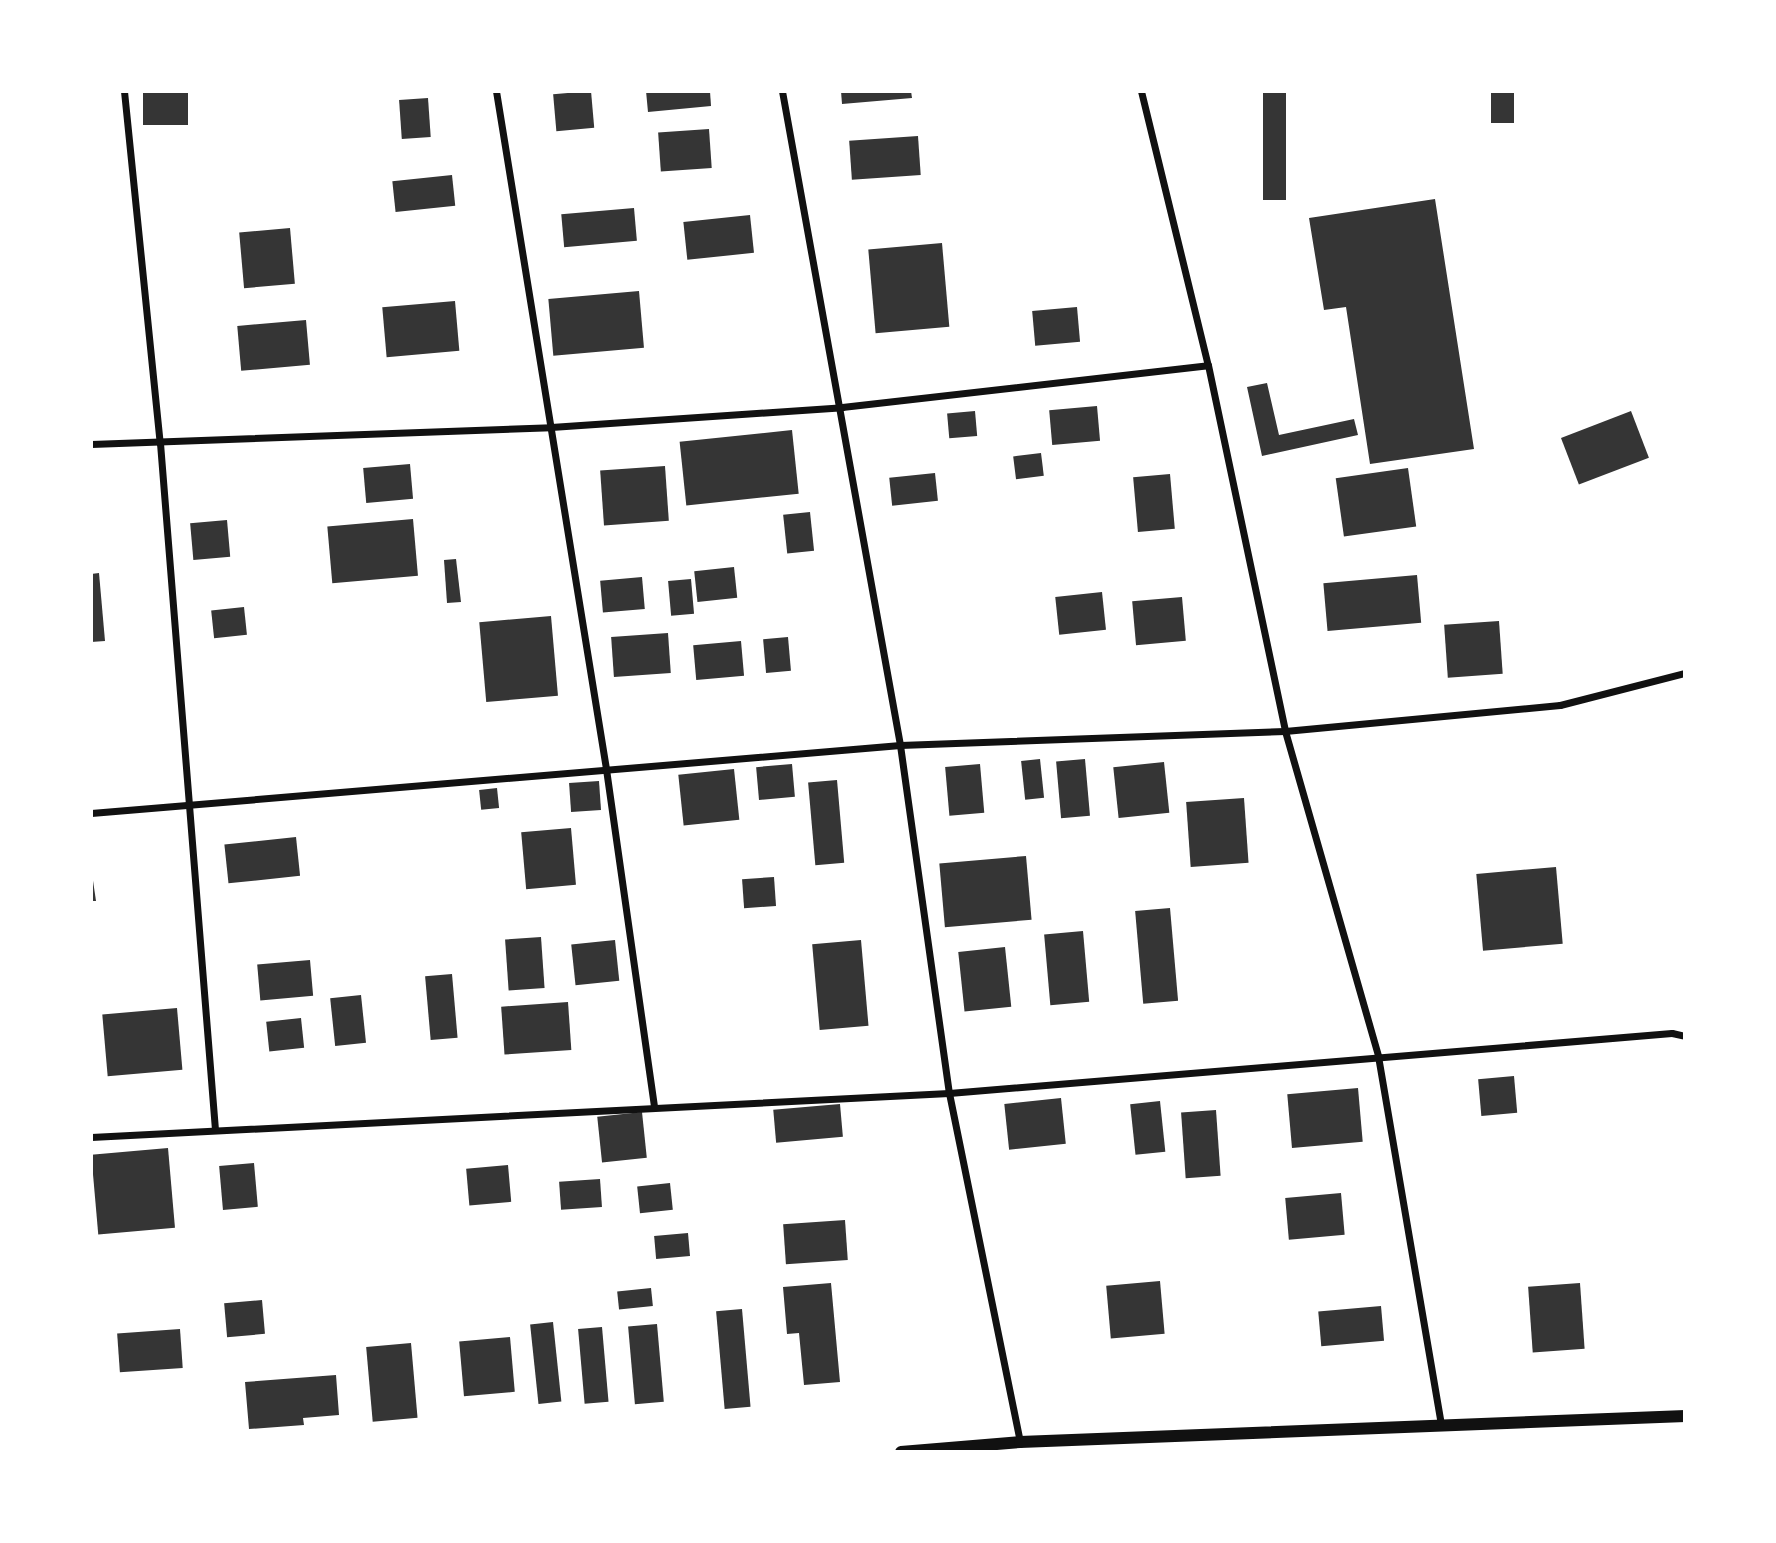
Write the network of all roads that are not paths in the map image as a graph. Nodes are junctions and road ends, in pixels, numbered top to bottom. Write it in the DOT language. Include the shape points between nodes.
graph roads {
  1 [pos="124,91"];
  2 [pos="496,91"];
  3 [pos="782,91"];
  4 [pos="1141,91"];
  5 [pos="1208,365"];
  6 [pos="842,407"];
  7 [pos="551,427"];
  8 [pos="160,443"];
  9 [pos="91,444"];
  10 [pos="1685,673"];
  11 [pos="1285,730"];
  12 [pos="900,745"];
  13 [pos="606,769"];
  14 [pos="189,807"];
  15 [pos="91,813"];
  16 [pos="1685,1036"];
  17 [pos="1378,1056"];
  18 [pos="949,1093"];
  19 [pos="654,1107"];
  20 [pos="215,1129"];
  21 [pos="91,1137"];
  22 [pos="1685,1416"];
  23 [pos="1441,1425"];
  24 [pos="1020,1442"];
  25 [pos="901,1452"];
  1 -- 8 [label="street"];
  2 -- 7 [label="street"];
  3 -- 6 [label="street"];
  4 -- 5 [label="street"];
  5 -- 6 [label="street"];
  5 -- 11 [label="street"];
  6 -- 7 [label="street"];
  6 -- 12 [label="street"];
  7 -- 8 [label="street"];
  7 -- 13 [label="street"];
  8 -- 9 [label="street"];
  8 -- 14 [label="street"];
  10 -- 11 [label="street" via="1560,705"];
  11 -- 12 [label="street"];
  11 -- 17 [label="street"];
  12 -- 13 [label="street"];
  12 -- 18 [label="street"];
  13 -- 14 [label="street"];
  13 -- 19 [label="street"];
  14 -- 15 [label="street"];
  14 -- 20 [label="street"];
  16 -- 17 [label="street" via="1672,1033"];
  17 -- 18 [label="street"];
  17 -- 23 [label="street"];
  18 -- 19 [label="street"];
  18 -- 24 [label="street"];
  19 -- 20 [label="street"];
  20 -- 21 [label="street"];
  22 -- 23 [label="street"];
  23 -- 24 [label="street"];
  24 -- 25 [label="street"];
}
